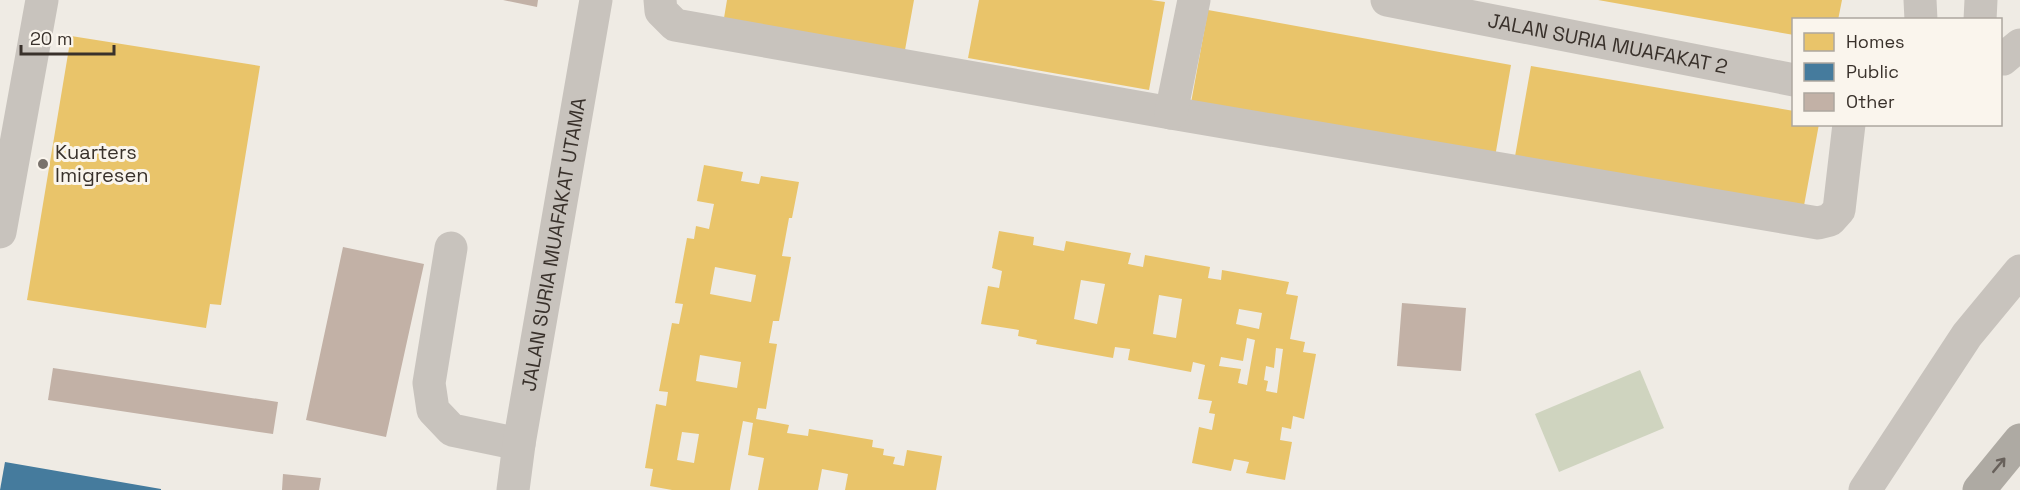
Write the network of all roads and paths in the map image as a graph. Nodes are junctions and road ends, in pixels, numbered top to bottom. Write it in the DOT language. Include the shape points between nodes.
graph roads {
  1 [pos="42,0"];
  2 [pos="596,0"];
  3 [pos="1194,0"];
  4 [pos="1387,0"];
  5 [pos="1920,0"];
  6 [pos="1980,0"];
  7 [pos="660,6"];
  8 [pos="1921,18"];
  9 [pos="1980,18"];
  10 [pos="2020,45"];
  11 [pos="2002,58"];
  12 [pos="1792,80"];
  13 [pos="1171,113"];
  14 [pos="1849,126"];
  15 [pos="0,232"];
  16 [pos="450,248"];
  17 [pos="2020,271"];
  18 [pos="2020,440"];
  19 [pos="519,444"];
  20 [pos="513,490"];
  21 [pos="1865,490"];
  22 [pos="1978,490"];
  1 -- 15 [label="street"];
  2 -- 19 [label="street, JALAN SURIA MUAFAKAT UTAMA"];
  3 -- 13 [label="street"];
  4 -- 12 [label="street, JALAN SURIA MUAFAKAT 2"];
  5 -- 8 [label="street"];
  6 -- 9 [label="street"];
  7 -- 13 [label="street" via="675,25"];
  10 -- 11 [label="street"];
  13 -- 14 [label="street" via="1818,223 1830,220 1839,210"];
  16 -- 19 [label="street" via="429,383 433,410 452,430"];
  17 -- 21 [label="street" via="1967,335"];
  22 -- 18 [label="highway, one-way"];
  19 -- 20 [label="street, JALAN SURIA MUAFAKAT UTAMA"];
}
